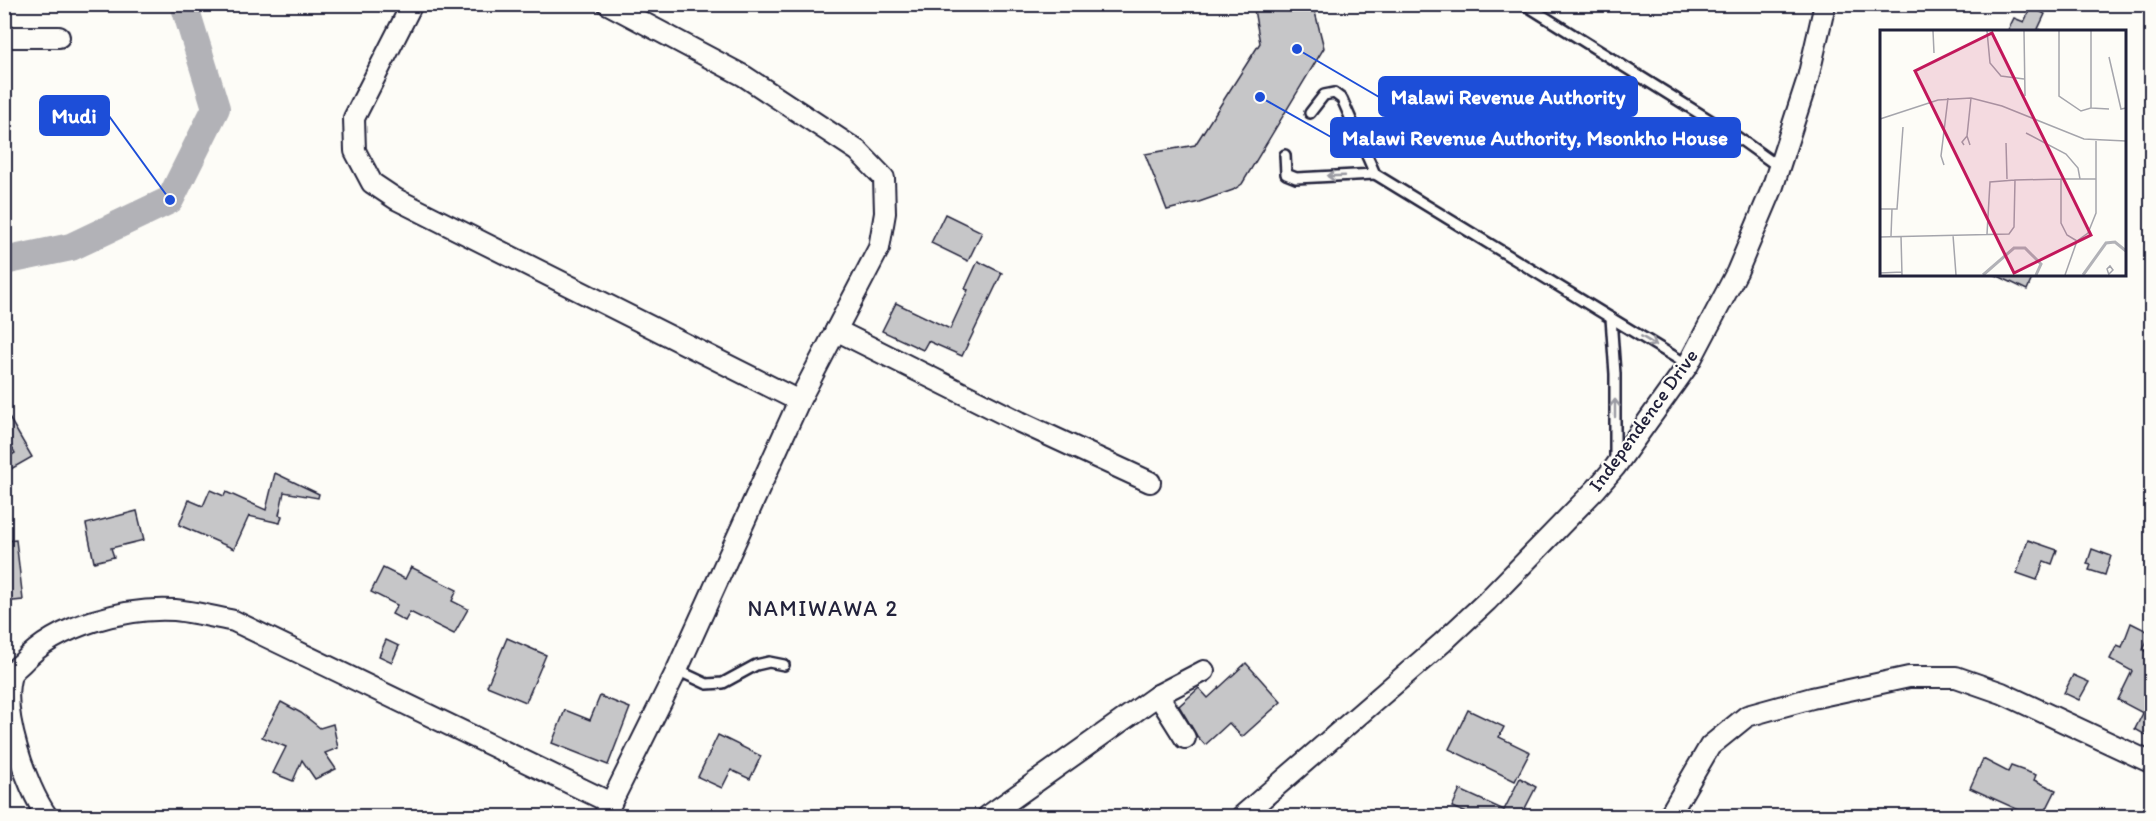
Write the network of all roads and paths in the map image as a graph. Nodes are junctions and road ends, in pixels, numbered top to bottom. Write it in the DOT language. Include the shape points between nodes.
graph roads {
  1 [pos="412,4"];
  2 [pos="608,4"];
  3 [pos="1524,4"];
  4 [pos="1825,4"];
  5 [pos="59,37"];
  6 [pos="4,38"];
  7 [pos="1311,113"];
  8 [pos="1285,155"];
  9 [pos="1779,167"];
  10 [pos="1374,174"];
  11 [pos="1611,318"];
  12 [pos="836,330"];
  13 [pos="1688,364"];
  14 [pos="799,401"];
  15 [pos="1615,467"];
  16 [pos="1150,482"];
  17 [pos="784,665"];
  18 [pos="677,670"];
  19 [pos="1204,671"];
  20 [pos="8,672"];
  21 [pos="1158,694"];
  22 [pos="1185,738"];
  23 [pos="2151,763"];
  24 [pos="607,810"];
  25 [pos="47,816"];
  26 [pos="988,816"];
  27 [pos="1242,816"];
  28 [pos="1669,816"];
  1 -- 14 [label="street" via="354,118 355,151 372,183 396,199"];
  2 -- 12 [label="street" via="744,76 858,151 884,178 885,213 879,248"];
  3 -- 9 [label="lane"];
  4 -- 9 [label="street, Independence Drive" via="1809,78"];
  5 -- 6 [label="street"];
  7 -- 10 [label="lane" via="1324,95 1334,93 1342,99"];
  10 -- 8 [label="lane, one-way" via="1296,178 1286,174"];
  9 -- 13 [label="street, Independence Drive" via="1737,273"];
  10 -- 11 [label="lane"];
  11 -- 13 [label="lane, one-way"];
  15 -- 11 [label="lane, one-way"];
  12 -- 14 [label="street"];
  12 -- 16 [label="street"];
  13 -- 15 [label="street, Independence Drive"];
  14 -- 18 [label="street"];
  15 -- 27 [label="street, Independence Drive" via="1487,601"];
  17 -- 18 [label="lane" via="756,665 723,683 707,684"];
  18 -- 24 [label="street"];
  19 -- 21 [label="street"];
  20 -- 24 [label="street" via="34,650 68,631 105,618 175,610 234,621"];
  20 -- 25 [label="street" via="7,724 20,769"];
  21 -- 22 [label="street"];
  21 -- 26 [label="street"];
  23 -- 28 [label="street" via="2002,693 1956,676 1909,677 1747,716 1710,746"];
}
